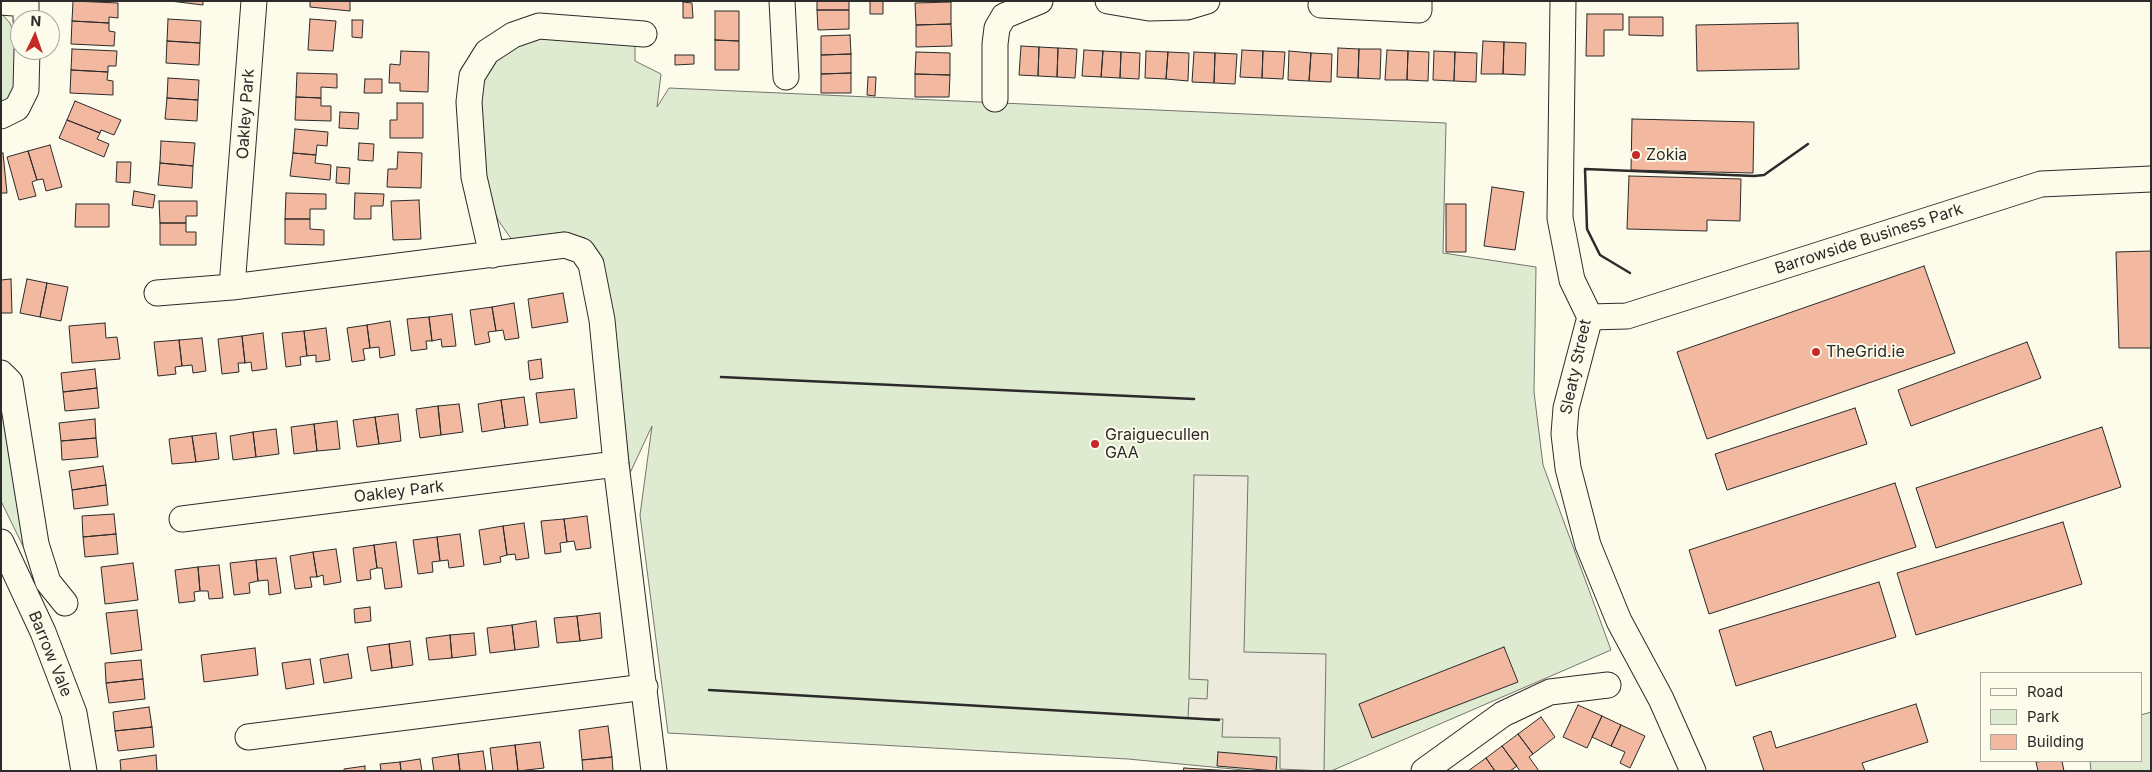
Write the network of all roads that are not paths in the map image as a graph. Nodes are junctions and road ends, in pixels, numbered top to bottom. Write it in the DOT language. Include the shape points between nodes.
graph roads {
  1 [pos="254,1"];
  2 [pos="782,1"];
  3 [pos="1040,1"];
  4 [pos="1108,1"];
  5 [pos="1207,1"];
  6 [pos="1419,1"];
  7 [pos="1563,1"];
  8 [pos="1,2"];
  9 [pos="1320,5"];
  10 [pos="26,8"];
  11 [pos="1000,8"];
  12 [pos="644,34"];
  13 [pos="26,60"];
  14 [pos="786,77"];
  15 [pos="995,99"];
  16 [pos="1,116"];
  17 [pos="2151,179"];
  18 [pos="492,256"];
  19 [pos="232,286"];
  20 [pos="158,293"];
  21 [pos="1590,317"];
  22 [pos="1,373"];
  23 [pos="616,464"];
  24 [pos="182,520"];
  25 [pos="1,542"];
  26 [pos="65,602"];
  27 [pos="1608,684"];
  28 [pos="645,688"];
  29 [pos="248,737"];
  30 [pos="84,771"];
  31 [pos="654,771"];
  32 [pos="1424,771"];
  33 [pos="1693,771"];
  1 -- 19 [label="street, Oakley Park"];
  2 -- 14 [label="street"];
  3 -- 11 [label="street"];
  4 -- 5 [label="street" via="1148,8 1187,7"];
  6 -- 9 [label="street" via="1419,10"];
  7 -- 21 [label="street, Sleaty Street" via="1560,218 1572,280"];
  8 -- 10 [label="street"];
  11 -- 15 [label="street" via="995,44"];
  12 -- 18 [label="street" via="539,26 512,35 487,52 472,76 469,102 474,177"];
  13 -- 16 [label="street" via="26,90 16,108"];
  17 -- 21 [label="street, Barrowside Business Park" via="2041,184 1627,316"];
  18 -- 19 [label="street"];
  18 -- 23 [label="street" via="565,245 582,251 591,264 602,320"];
  19 -- 20 [label="street"];
  21 -- 33 [label="street, Sleaty Street" via="1566,408 1564,434 1568,468 1588,545 1619,621"];
  22 -- 26 [label="street, Barrow Vale" via="10,382 36,544 48,582"];
  23 -- 24 [label="street, Oakley Park"];
  23 -- 28 [label="street"];
  25 -- 30 [label="street, Barrow Vale" via="43,632 74,713"];
  27 -- 32 [label="street" via="1550,692 1503,714"];
  28 -- 29 [label="street"];
  28 -- 31 [label="street"];
}
